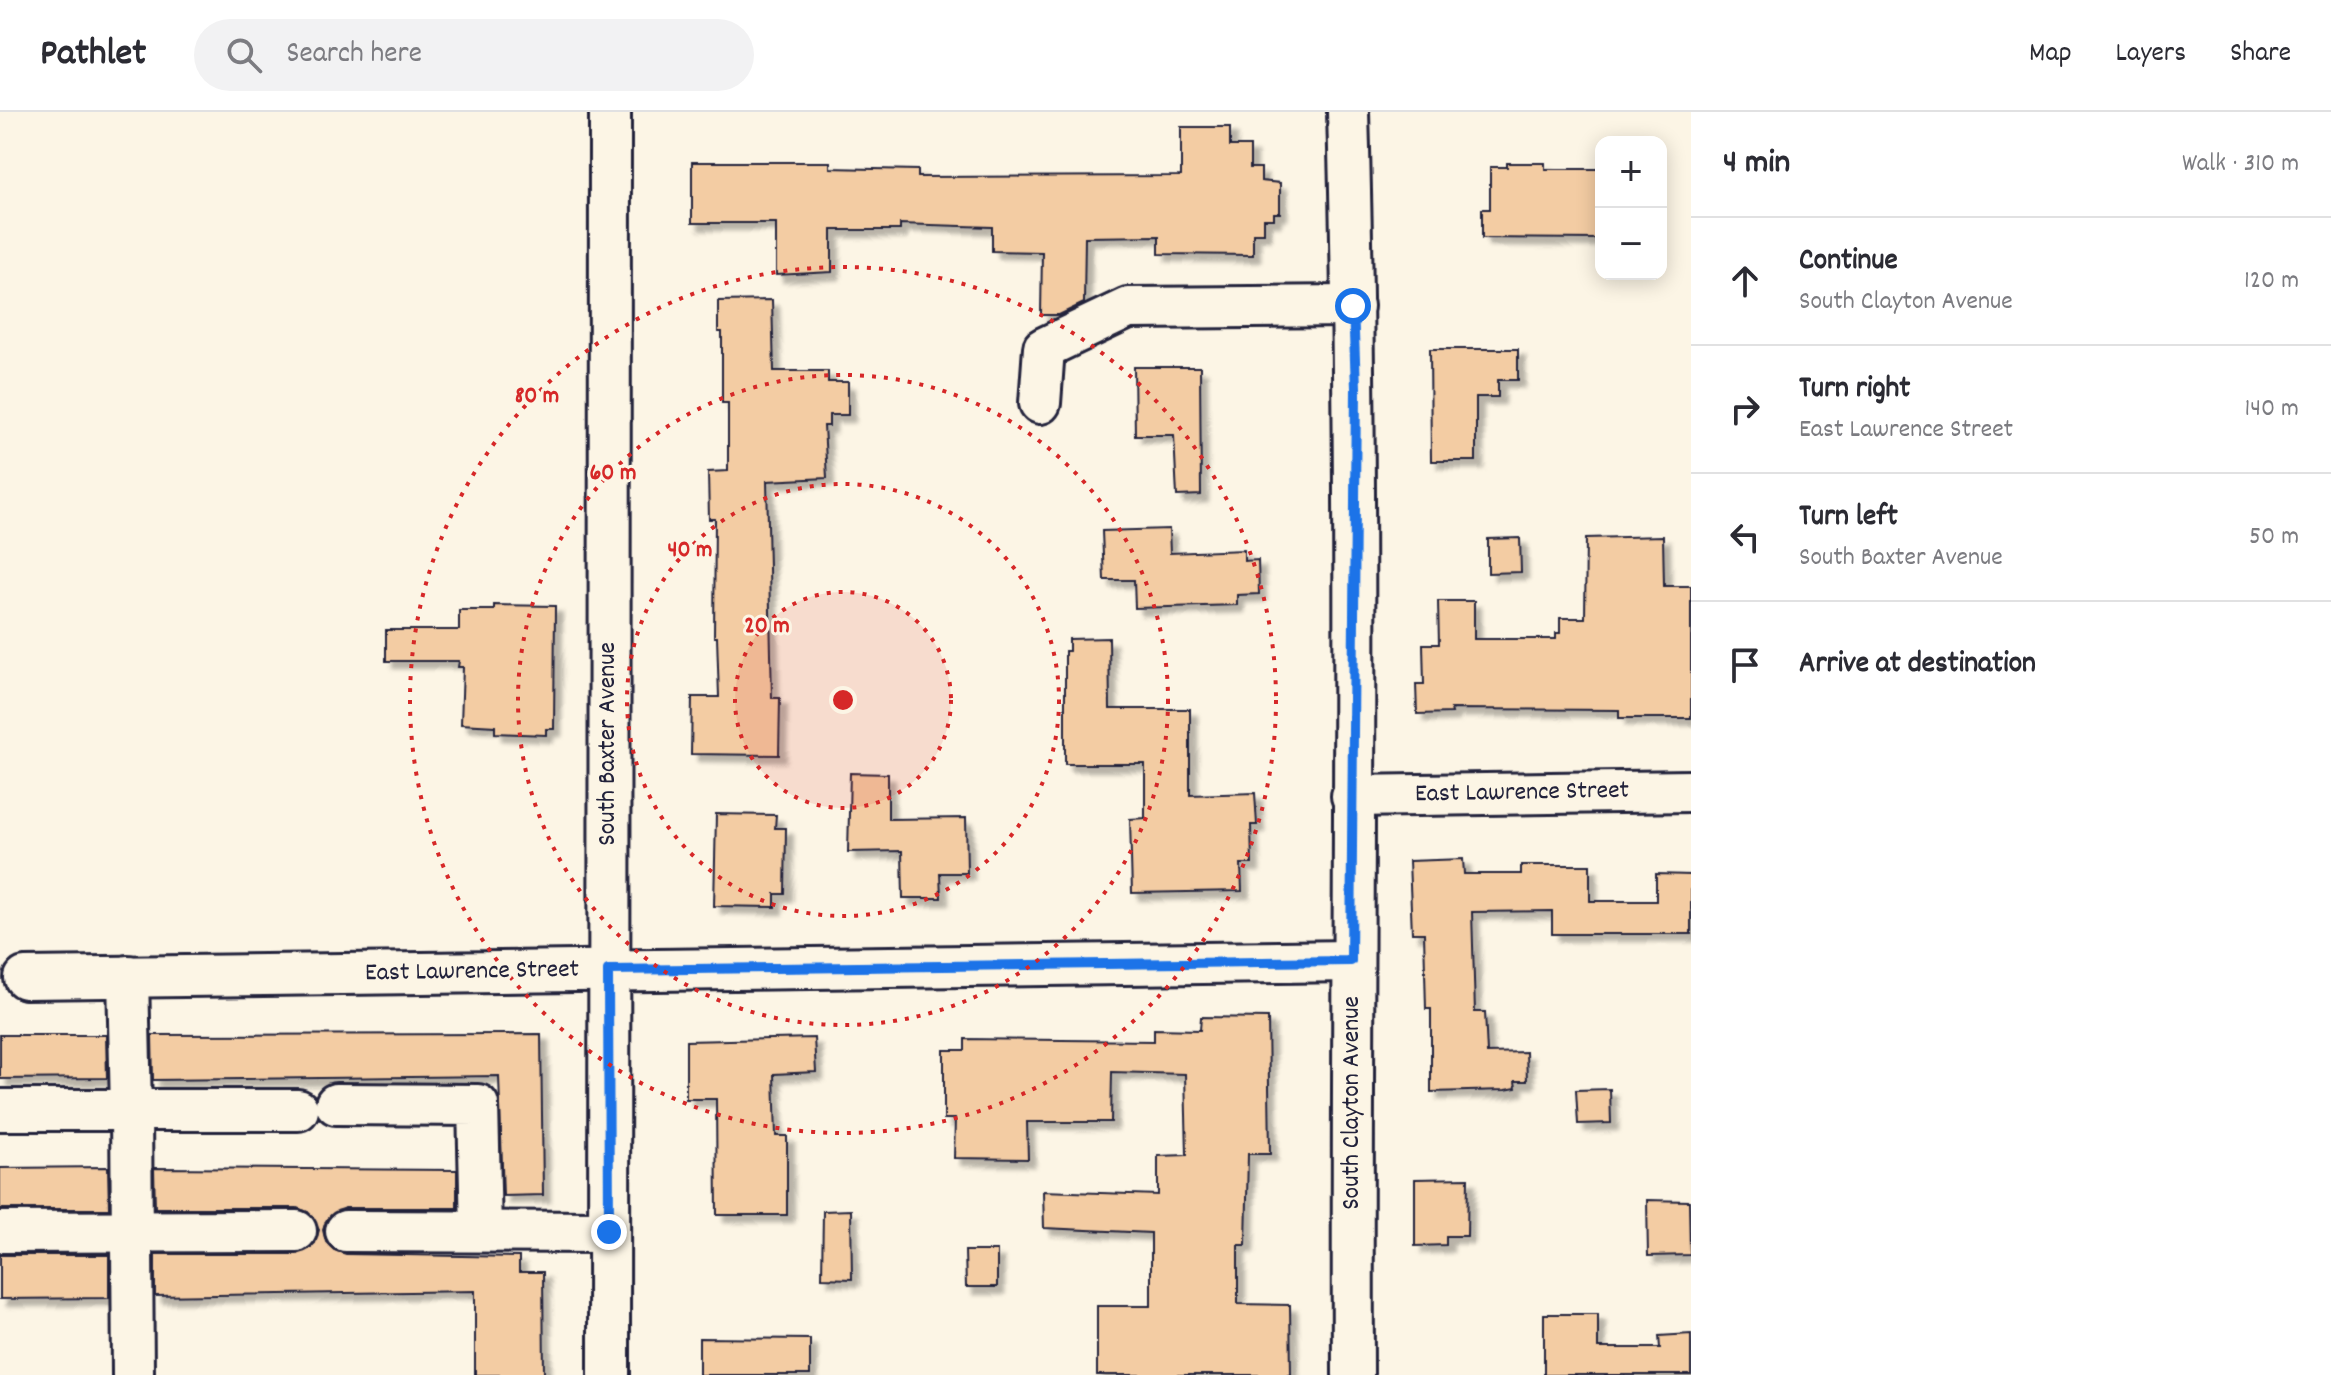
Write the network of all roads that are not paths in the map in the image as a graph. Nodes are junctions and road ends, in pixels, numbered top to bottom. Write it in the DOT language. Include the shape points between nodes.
graph roads {
  1 [pos="610,112"];
  2 [pos="1348,112"];
  3 [pos="1353,306"];
  4 [pos="1040,403"];
  5 [pos="1691,791"];
  6 [pos="1352,796"];
  7 [pos="1351,961"];
  8 [pos="608,970"];
  9 [pos="128,976"];
  10 [pos="25,978"];
  11 [pos="0,1110"];
  12 [pos="131,1110"];
  13 [pos="296,1231"];
  14 [pos="346,1231"];
  15 [pos="481,1231"];
  16 [pos="0,1232"];
  17 [pos="609,1232"];
  18 [pos="132,1233"];
  19 [pos="133,1375"];
  20 [pos="609,1375"];
  21 [pos="1353,1375"];
  1 -- 8 [label="street, South Baxter Avenue"];
  2 -- 3 [label="street, South Clayton Avenue"];
  3 -- 4 [label="street" via="1128,308 1044,348"];
  3 -- 6 [label="street, South Clayton Avenue"];
  5 -- 6 [label="street, East Lawrence Street"];
  6 -- 7 [label="street, South Clayton Avenue"];
  7 -- 8 [label="street, East Lawrence Street"];
  7 -- 21 [label="street, South Clayton Avenue"];
  8 -- 9 [label="street, East Lawrence Street"];
  8 -- 17 [label="street, South Baxter Avenue"];
  9 -- 10 [label="street, East Lawrence Street"];
  9 -- 12 [label="street"];
  11 -- 12 [label="street"];
  12 -- 15 [label="street" via="478,1105"];
  12 -- 18 [label="street"];
  13 -- 18 [label="street"];
  14 -- 15 [label="street"];
  15 -- 17 [label="street"];
  16 -- 18 [label="street"];
  17 -- 20 [label="street, South Baxter Avenue"];
  18 -- 19 [label="street"];
}
